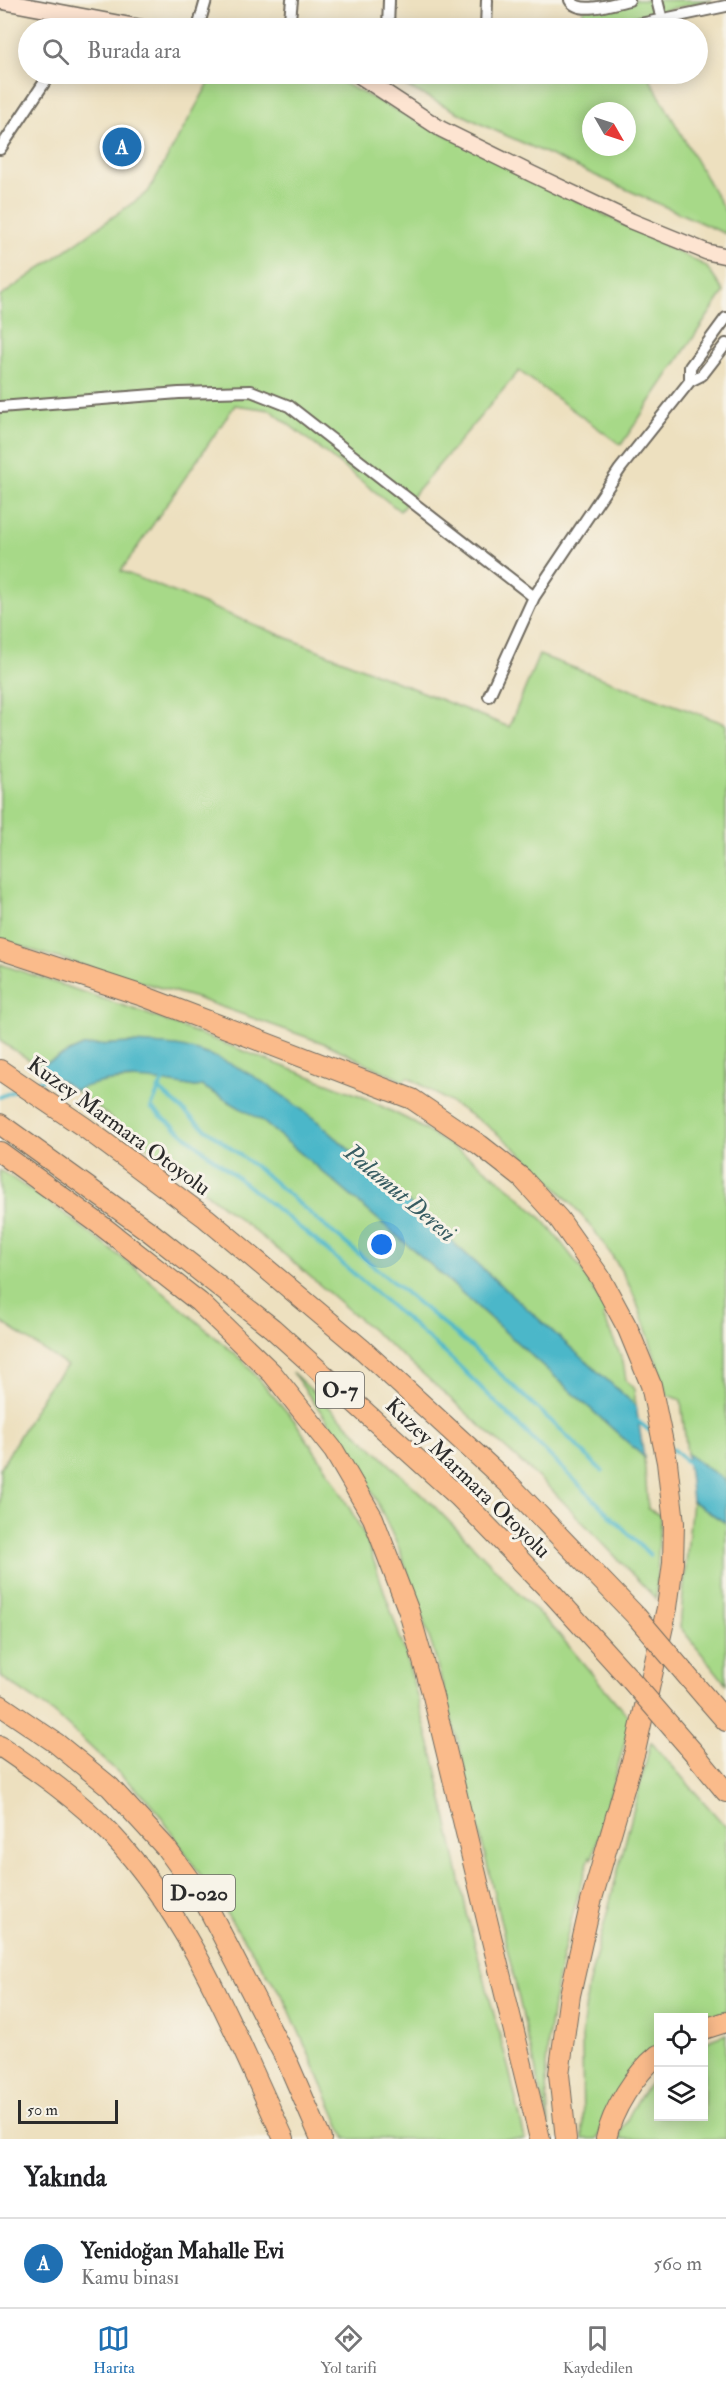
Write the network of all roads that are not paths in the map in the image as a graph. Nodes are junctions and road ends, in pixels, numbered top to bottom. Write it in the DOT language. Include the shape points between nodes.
graph roads {
  1 [pos="206,0"];
  2 [pos="292,0"];
  3 [pos="389,0"];
  4 [pos="487,0"];
  5 [pos="570,0"];
  6 [pos="629,0"];
  7 [pos="657,0"];
  8 [pos="4,1"];
  9 [pos="726,6"];
  10 [pos="65,18"];
  11 [pos="201,18"];
  12 [pos="290,18"];
  13 [pos="388,18"];
  14 [pos="486,18"];
  15 [pos="662,18"];
  16 [pos="671,18"];
  17 [pos="43,84"];
  18 [pos="372,84"];
  19 [pos="0,149"];
  20 [pos="726,256"];
  21 [pos="726,318"];
  22 [pos="726,344"];
  23 [pos="690,381"];
  24 [pos="0,407"];
  25 [pos="534,597"];
  26 [pos="489,696"];
  27 [pos="0,950"];
  28 [pos="0,1070"];
  29 [pos="0,1124"];
  30 [pos="1,1153"];
  31 [pos="0,1705"];
  32 [pos="726,1721"];
  33 [pos="0,1746"];
  34 [pos="726,1792"];
  35 [pos="726,2022"];
  36 [pos="708,2028"];
  37 [pos="654,2060"];
  38 [pos="284,2139"];
  39 [pos="321,2139"];
  40 [pos="540,2139"];
  41 [pos="566,2139"];
  42 [pos="606,2139"];
  1 -- 11 [label="street"];
  2 -- 12 [label="street"];
  3 -- 13 [label="street"];
  4 -- 14 [label="street"];
  5 -- 6 [label="street" via="582,9"];
  7 -- 15 [label="street"];
  8 -- 10 [label="street"];
  9 -- 16 [label="street"];
  17 -- 19 [label="street"];
  18 -- 20 [label="street" via="441,129 631,221"];
  21 -- 23 [label="street" via="690,367"];
  22 -- 23 [label="street" via="702,375"];
  23 -- 25 [label="street" via="620,469"];
  24 -- 25 [label="street" via="251,391 289,406"];
  25 -- 26 [label="street"];
  27 -- 41 [label="highway" via="143,996 412,1099 522,1178 559,1219 600,1277 628,1329 651,1385 668,1461 674,1522 673,1563 668,1608 635,1751 591,1902 570,1995 559,2074"];
  28 -- 32 [label="highway, Kuzey Marmara Otoyolu / O-7, bridge" via="206,1218 363,1350 511,1486 636,1616"];
  29 -- 34 [label="highway, Kuzey Marmara Otoyolu / O-7, bridge" via="150,1232 272,1328 459,1497 629,1678"];
  30 -- 40 [label="highway" via="199,1302 272,1373 334,1451 373,1518 409,1612 433,1696"];
  31 -- 39 [label="highway, D-020" via="56,1743 110,1787 172,1856 209,1910 288,2063"];
  33 -- 38 [label="highway, D-020" via="47,1779 111,1834 150,1883 196,1952"];
  35 -- 36 [label="highway"];
  37 -- 42 [label="highway" via="620,2104"];
}
